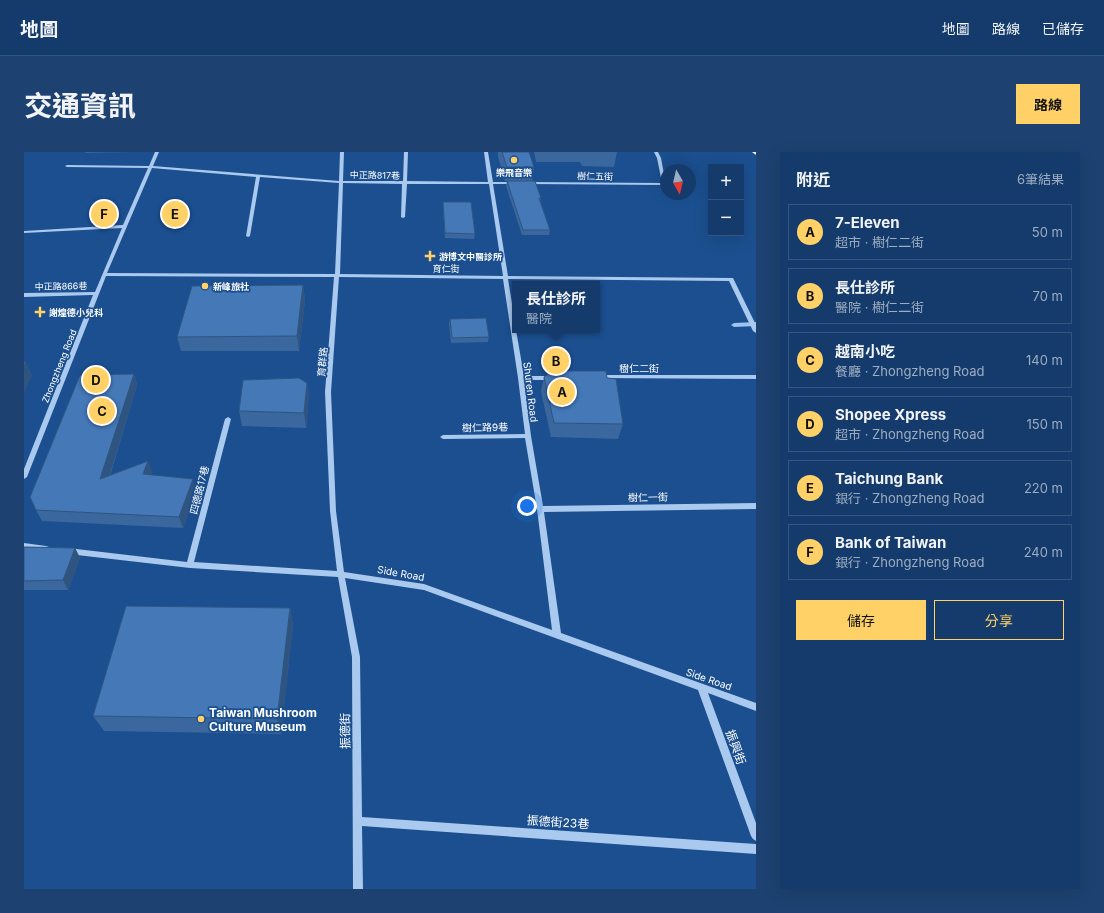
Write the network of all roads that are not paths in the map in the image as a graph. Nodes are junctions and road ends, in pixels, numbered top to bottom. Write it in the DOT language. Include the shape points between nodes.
graph roads {
  1 [pos="157,152"];
  2 [pos="342,152"];
  3 [pos="406,152"];
  4 [pos="486,152"];
  5 [pos="656,152"];
  6 [pos="67,166"];
  7 [pos="151,167"];
  8 [pos="258,177"];
  9 [pos="341,182"];
  10 [pos="405,183"];
  11 [pos="492,183"];
  12 [pos="403,217"];
  13 [pos="125,226"];
  14 [pos="24,232"];
  15 [pos="248,236"];
  16 [pos="104,274"];
  17 [pos="337,277"];
  18 [pos="506,277"];
  19 [pos="97,293"];
  20 [pos="24,295"];
  21 [pos="512,317"];
  22 [pos="756,330"];
  23 [pos="514,333"];
  24 [pos="592,377"];
  25 [pos="756,377"];
  26 [pos="521,378"];
  27 [pos="560,378"];
  28 [pos="228,419"];
  29 [pos="528,436"];
  30 [pos="443,437"];
  31 [pos="24,477"];
  32 [pos="756,506"];
  33 [pos="540,509"];
  34 [pos="24,546"];
  35 [pos="190,565"];
  36 [pos="341,574"];
  37 [pos="557,635"];
  38 [pos="702,689"];
  39 [pos="756,707"];
  40 [pos="359,821"];
  41 [pos="756,836"];
  42 [pos="756,849"];
  43 [pos="358,889"];
  1 -- 7 [label="street, Zhongzheng Road"];
  2 -- 9 [label="street, 育群路"];
  3 -- 10 [label="street"];
  4 -- 11 [label="street, Shuren Road"];
  5 -- 11 [label="street, 樹仁五街" via="664,184"];
  6 -- 7 [label="street, 中正路817巷"];
  7 -- 8 [label="street, 中正路817巷"];
  7 -- 13 [label="street, Zhongzheng Road"];
  8 -- 9 [label="street, 中正路817巷"];
  8 -- 15 [label="street"];
  9 -- 10 [label="street, 中正路817巷"];
  9 -- 17 [label="street, 育群路"];
  10 -- 11 [label="street, 中正路817巷"];
  10 -- 12 [label="street"];
  11 -- 18 [label="street, Shuren Road"];
  13 -- 14 [label="street"];
  13 -- 16 [label="street, Zhongzheng Road"];
  16 -- 17 [label="street, 育仁街"];
  16 -- 19 [label="street, Zhongzheng Road"];
  17 -- 18 [label="street, 育仁街"];
  17 -- 36 [label="street, 育群路" via="328,392 333,510"];
  18 -- 21 [label="street, Shuren Road"];
  18 -- 22 [label="street, 育仁街" via="731,279"];
  19 -- 20 [label="street, 中正路866巷"];
  19 -- 31 [label="street, Zhongzheng Road"];
  23 -- 26 [label="street, Shuren Road"];
  24 -- 25 [label="street, 樹仁二街"];
  26 -- 27 [label="street"];
  26 -- 29 [label="street, Shuren Road"];
  28 -- 35 [label="street, 四德路17巷"];
  29 -- 30 [label="street, 樹仁路9巷"];
  29 -- 33 [label="street, Shuren Road"];
  32 -- 33 [label="street, 樹仁一街"];
  33 -- 37 [label="street, Shuren Road"];
  34 -- 35 [label="street, Side Road"];
  35 -- 36 [label="street, Side Road"];
  36 -- 37 [label="street, Side Road" via="424,587"];
  36 -- 40 [label="street, 振德街" via="356,657"];
  37 -- 38 [label="street, Side Road"];
  38 -- 39 [label="street, Side Road"];
  38 -- 41 [label="street, 振興街"];
  40 -- 42 [label="street, 振德街23巷"];
  40 -- 43 [label="street, 振德街"];
}
